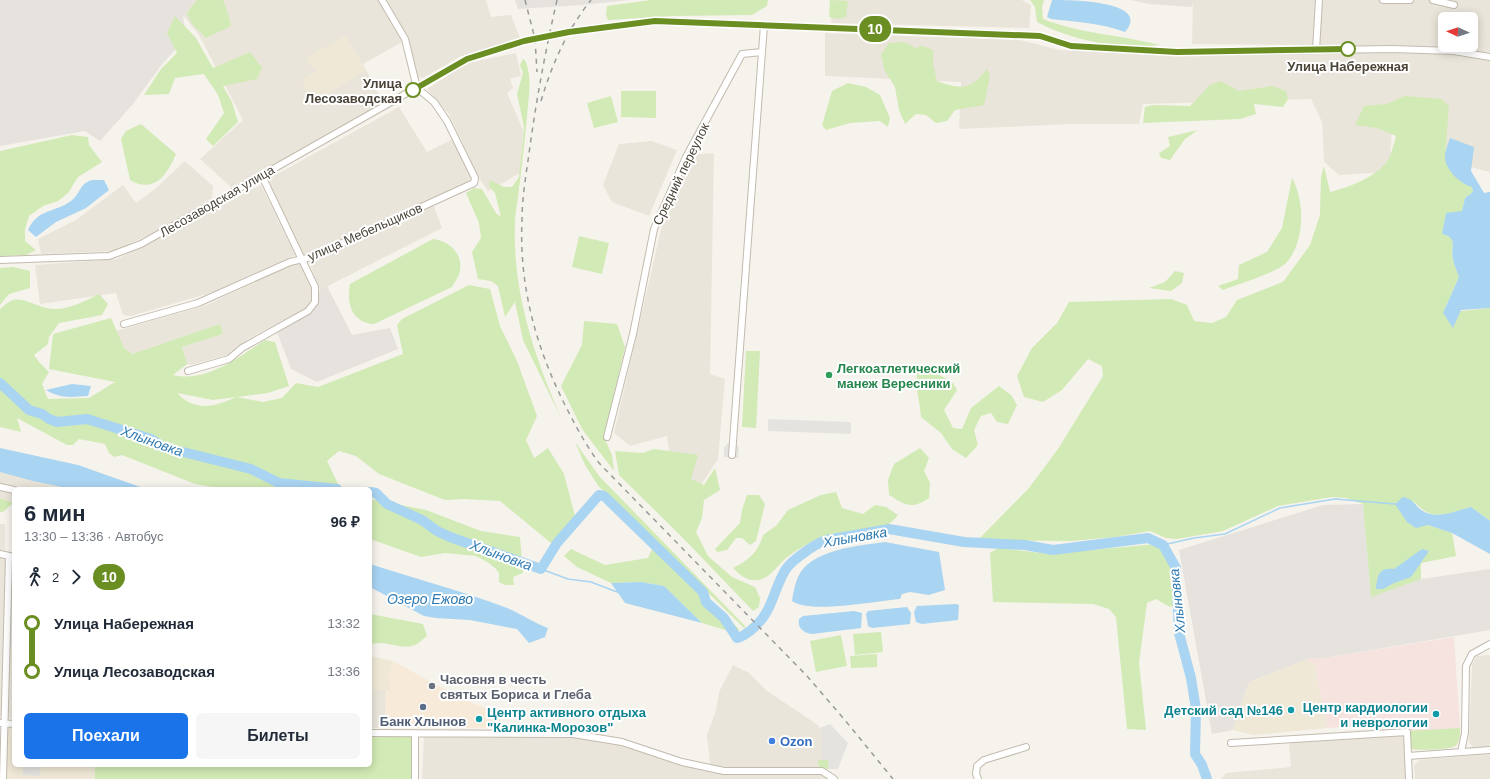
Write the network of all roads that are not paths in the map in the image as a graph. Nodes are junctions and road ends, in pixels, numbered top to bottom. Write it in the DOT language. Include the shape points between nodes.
graph roads {
  1 [pos="382,0"];
  2 [pos="1319,0"];
  3 [pos="1383,0"];
  4 [pos="1410,0"];
  5 [pos="1434,0"];
  6 [pos="1454,5"];
  7 [pos="764,25"];
  8 [pos="1316,50"];
  9 [pos="762,52"];
  10 [pos="1490,57"];
  11 [pos="417,88"];
  12 [pos="262,176"];
  13 [pos="301,259"];
  14 [pos="0,260"];
  15 [pos="124,324"];
  16 [pos="188,371"];
  17 [pos="607,437"];
  18 [pos="732,455"];
  19 [pos="0,487"];
  20 [pos="12,490"];
  21 [pos="0,554"];
  22 [pos="11,557"];
  23 [pos="1490,644"];
  24 [pos="2,723"];
  25 [pos="12,724"];
  26 [pos="372,732"];
  27 [pos="415,734"];
  28 [pos="1232,743"];
  29 [pos="1026,747"];
  30 [pos="1490,750"];
  31 [pos="1461,752"];
  32 [pos="1408,756"];
  33 [pos="3,779"];
  34 [pos="415,779"];
  35 [pos="834,779"];
  36 [pos="978,779"];
  37 [pos="1409,779"];
  1 -- 11 [label="street" via="405,40"];
  2 -- 8 [label="street"];
  3 -- 4 [label="street"];
  5 -- 6 [label="street"];
  7 -- 8 [label="street, Лесозаводская улица" via="1040,36 1071,46 1177,52"];
  7 -- 9 [label="street"];
  7 -- 11 [label="street, Лесозаводская улица" via="655,21 569,32 524,41 467,59"];
  8 -- 10 [label="street, Лесозаводская улица" via="1454,51"];
  9 -- 17 [label="street, Средний переулок" via="742,54 686,157 654,229 633,334"];
  9 -- 18 [label="street"];
  11 -- 12 [label="street, Лесозаводская улица"];
  11 -- 13 [label="street, улица Мебельщиков" via="434,102 448,121 475,178 474,183 312,257"];
  12 -- 13 [label="street"];
  12 -- 14 [label="street, Лесозаводская улица" via="141,244 115,255"];
  13 -- 15 [label="street, улица Мебельщиков" via="198,303"];
  13 -- 16 [label="street" via="316,292 315,302 311,308 229,358"];
  19 -- 20 [label="street"];
  21 -- 22 [label="street"];
  22 -- 24 [label="street"];
  23 -- 31 [label="street" via="1472,654 1466,666 1465,733"];
  24 -- 25 [label="street"];
  24 -- 33 [label="street"];
  26 -- 27 [label="street"];
  27 -- 34 [label="street"];
  27 -- 35 [label="street" via="581,735 622,742 682,762 724,771 822,770"];
  28 -- 32 [label="street" via="1407,732"];
  29 -- 36 [label="street" via="984,760 977,766"];
  30 -- 31 [label="street"];
  31 -- 32 [label="street"];
  32 -- 37 [label="street"];
}
